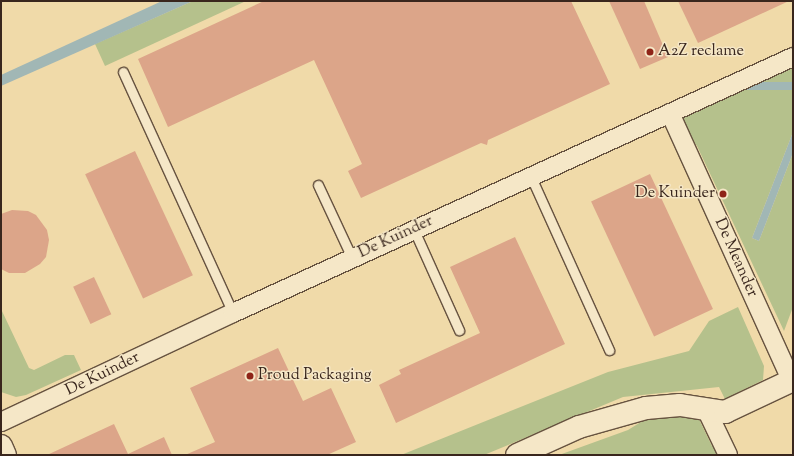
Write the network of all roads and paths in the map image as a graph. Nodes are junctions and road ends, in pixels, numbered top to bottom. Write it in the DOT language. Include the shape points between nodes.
graph roads {
  1 [pos="793,57"];
  2 [pos="123,72"];
  3 [pos="670,113"];
  4 [pos="531,177"];
  5 [pos="318,185"];
  6 [pos="414,230"];
  7 [pos="352,258"];
  8 [pos="233,312"];
  9 [pos="459,330"];
  10 [pos="609,350"];
  11 [pos="792,380"];
  12 [pos="706,409"];
  13 [pos="1,422"];
  14 [pos="1,446"];
  15 [pos="5,455"];
  16 [pos="517,455"];
  17 [pos="728,455"];
  1 -- 3 [label="street, De Kuinder"];
  2 -- 8 [label="lane"];
  3 -- 4 [label="street, De Kuinder"];
  3 -- 11 [label="street, De Meander"];
  4 -- 6 [label="street, De Kuinder"];
  4 -- 10 [label="lane"];
  5 -- 7 [label="lane"];
  6 -- 7 [label="street, De Kuinder"];
  6 -- 9 [label="lane"];
  7 -- 8 [label="street, De Kuinder"];
  8 -- 13 [label="street, De Kuinder"];
  11 -- 12 [label="street" via="725,412"];
  12 -- 16 [label="street" via="671,405 633,410 579,427"];
  12 -- 17 [label="street"];
  14 -- 15 [label="street"];
}
